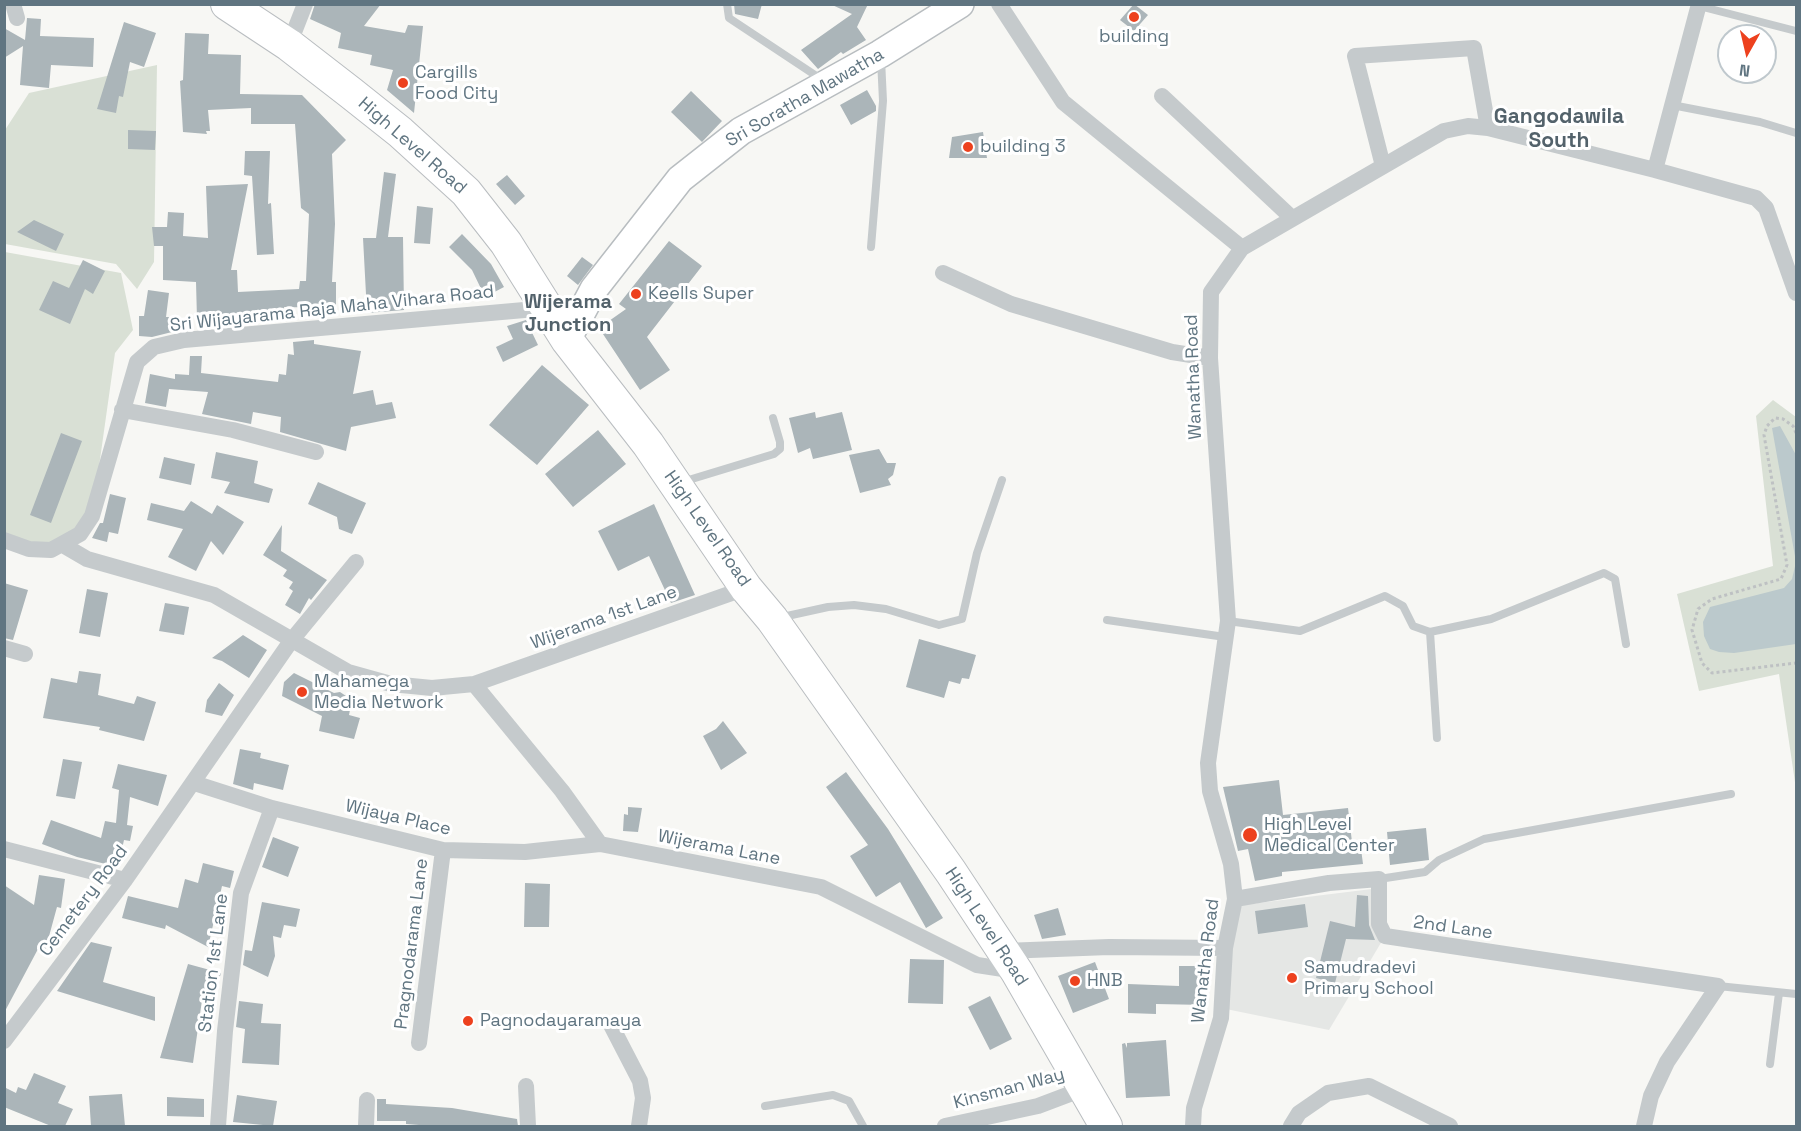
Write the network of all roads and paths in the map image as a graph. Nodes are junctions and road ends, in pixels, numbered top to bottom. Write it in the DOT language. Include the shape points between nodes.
graph roads {
  1 [pos="227,4"];
  2 [pos="305,4"];
  3 [pos="727,4"];
  4 [pos="960,4"];
  5 [pos="999,4"];
  6 [pos="1699,5"];
  7 [pos="1797,31"];
  8 [pos="290,45"];
  9 [pos="880,54"];
  10 [pos="827,83"];
  11 [pos="1162,96"];
  12 [pos="1672,105"];
  13 [pos="1488,128"];
  14 [pos="1797,133"];
  15 [pos="1383,166"];
  16 [pos="1655,170"];
  17 [pos="1292,218"];
  18 [pos="871,247"];
  19 [pos="1242,248"];
  20 [pos="943,273"];
  21 [pos="594,289"];
  22 [pos="1797,292"];
  23 [pos="547,308"];
  24 [pos="567,340"];
  25 [pos="1210,358"];
  26 [pos="122,410"];
  27 [pos="773,418"];
  28 [pos="1797,433"];
  29 [pos="316,452"];
  30 [pos="1002,480"];
  31 [pos="675,483"];
  32 [pos="4,540"];
  33 [pos="63,545"];
  34 [pos="356,562"];
  35 [pos="746,588"];
  36 [pos="772,619"];
  37 [pos="1107,620"];
  38 [pos="1226,629"];
  39 [pos="1430,632"];
  40 [pos="291,641"];
  41 [pos="1626,644"];
  42 [pos="4,648"];
  43 [pos="26,654"];
  44 [pos="1797,663"];
  45 [pos="474,684"];
  46 [pos="1437,738"];
  47 [pos="194,783"];
  48 [pos="1731,794"];
  49 [pos="272,808"];
  50 [pos="600,844"];
  51 [pos="4,849"];
  52 [pos="443,850"];
  53 [pos="1379,879"];
  54 [pos="125,880"];
  55 [pos="1235,899"];
  56 [pos="1225,948"];
  57 [pos="1011,962"];
  58 [pos="1718,986"];
  59 [pos="1779,993"];
  60 [pos="1797,994"];
  61 [pos="611,1025"];
  62 [pos="4,1041"];
  63 [pos="420,1043"];
  64 [pos="1770,1064"];
  65 [pos="526,1086"];
  66 [pos="1083,1089"];
  67 [pos="367,1100"];
  68 [pos="765,1106"];
  69 [pos="218,1126"];
  70 [pos="366,1126"];
  71 [pos="528,1126"];
  72 [pos="639,1126"];
  73 [pos="863,1126"];
  74 [pos="945,1126"];
  75 [pos="1106,1126"];
  76 [pos="1193,1126"];
  77 [pos="1291,1126"];
  78 [pos="1450,1126"];
  79 [pos="1644,1126"];
  1 -- 8 [label="highway, High Level Road"];
  2 -- 8 [label="street"];
  3 -- 10 [label="lane" via="729,18"];
  4 -- 9 [label="main road, Sri Soratha Mawatha"];
  5 -- 19 [label="street" via="1063,102"];
  6 -- 7 [label="lane"];
  6 -- 12 [label="street"];
  8 -- 23 [label="highway, High Level Road" via="400,132 466,192 506,243"];
  9 -- 10 [label="main road, Sri Soratha Mawatha"];
  9 -- 18 [label="lane" via="883,101"];
  10 -- 21 [label="main road, Sri Soratha Mawatha" via="741,131 680,180"];
  11 -- 17 [label="street"];
  12 -- 14 [label="lane"];
  12 -- 16 [label="street"];
  13 -- 15 [label="street, Wanatha Road" via="1468,126 1444,131"];
  13 -- 15 [label="street" via="1474,48 1355,56"];
  13 -- 16 [label="street, Wanatha Road"];
  15 -- 17 [label="street, Wanatha Road"];
  16 -- 22 [label="street, Wanatha Road" via="1756,198 1766,208"];
  17 -- 19 [label="street, Wanatha Road"];
  19 -- 25 [label="street, Wanatha Road" via="1211,292"];
  20 -- 25 [label="street" via="1011,304 1172,352"];
  21 -- 23 [label="main road, Sri Soratha Mawatha"];
  21 -- 24 [label="main road, Sri Soratha Mawatha"];
  23 -- 24 [label="highway, High Level Road"];
  23 -- 26 [label="street, Sri Wijayarama Raja Maha Vihara Road" via="184,340 154,347 137,362"];
  24 -- 31 [label="highway, High Level Road"];
  25 -- 38 [label="street, Wanatha Road"];
  26 -- 29 [label="street" via="233,430"];
  26 -- 33 [label="street, Sri Wijayarama Raja Maha Vihara Road" via="92,516 80,534"];
  27 -- 31 [label="lane" via="780,442 780,449 774,454"];
  28 -- 44 [label="path" via="1783,419 1775,418 1764,435 1787,565 1781,579 1712,598 1698,609 1692,630 1702,663 1712,673"];
  30 -- 36 [label="lane" via="977,553 962,619 939,625 886,609 854,605 828,606"];
  31 -- 35 [label="highway, High Level Road"];
  32 -- 33 [label="street" via="42,550"];
  33 -- 40 [label="street, Wijerama 1st Lane" via="87,559 214,595"];
  34 -- 40 [label="street, Cemetery Road"];
  35 -- 36 [label="highway, High Level Road"];
  35 -- 45 [label="street, Wijerama 1st Lane"];
  36 -- 57 [label="highway, High Level Road"];
  37 -- 38 [label="lane"];
  38 -- 39 [label="lane" via="1300,631 1385,596 1403,606 1413,627"];
  38 -- 55 [label="street, Wanatha Road" via="1208,763 1210,791 1231,864"];
  39 -- 41 [label="lane" via="1491,619 1604,573 1615,579"];
  39 -- 46 [label="lane"];
  40 -- 45 [label="street, Wijerama 1st Lane" via="348,672 391,684 432,688"];
  40 -- 47 [label="street, Cemetery Road"];
  42 -- 43 [label="street"];
  45 -- 50 [label="street" via="562,790"];
  47 -- 49 [label="street, Wijaya Place"];
  47 -- 54 [label="street, Cemetery Road"];
  48 -- 53 [label="lane" via="1484,839 1439,860 1425,872"];
  49 -- 52 [label="street, Wijaya Place"];
  49 -- 69 [label="street, Station 1st Lane" via="241,893"];
  50 -- 52 [label="street, Wijaya Place" via="525,852"];
  50 -- 57 [label="street, Wijerama Lane" via="821,887 978,965"];
  51 -- 54 [label="street"];
  52 -- 63 [label="street, Pragnodarama Lane"];
  53 -- 55 [label="street"];
  53 -- 58 [label="street, 2nd Lane" via="1380,924 1385,936"];
  54 -- 62 [label="street, Cemetery Road"];
  55 -- 56 [label="street, Wanatha Road"];
  56 -- 57 [label="street, Wijerama Lane" via="1109,947"];
  56 -- 76 [label="street, Wanatha Road" via="1221,1018 1194,1108"];
  57 -- 66 [label="highway, High Level Road"];
  58 -- 59 [label="lane"];
  58 -- 79 [label="street" via="1667,1062 1651,1096"];
  59 -- 60 [label="lane"];
  59 -- 64 [label="lane"];
  61 -- 72 [label="street" via="640,1081 644,1098"];
  65 -- 71 [label="street"];
  66 -- 74 [label="street, Kinsman Way" via="1038,1106"];
  66 -- 75 [label="highway, High Level Road"];
  67 -- 70 [label="street"];
  68 -- 73 [label="lane" via="833,1095 849,1101"];
  77 -- 78 [label="street" via="1299,1113 1328,1093 1369,1086"];
}
